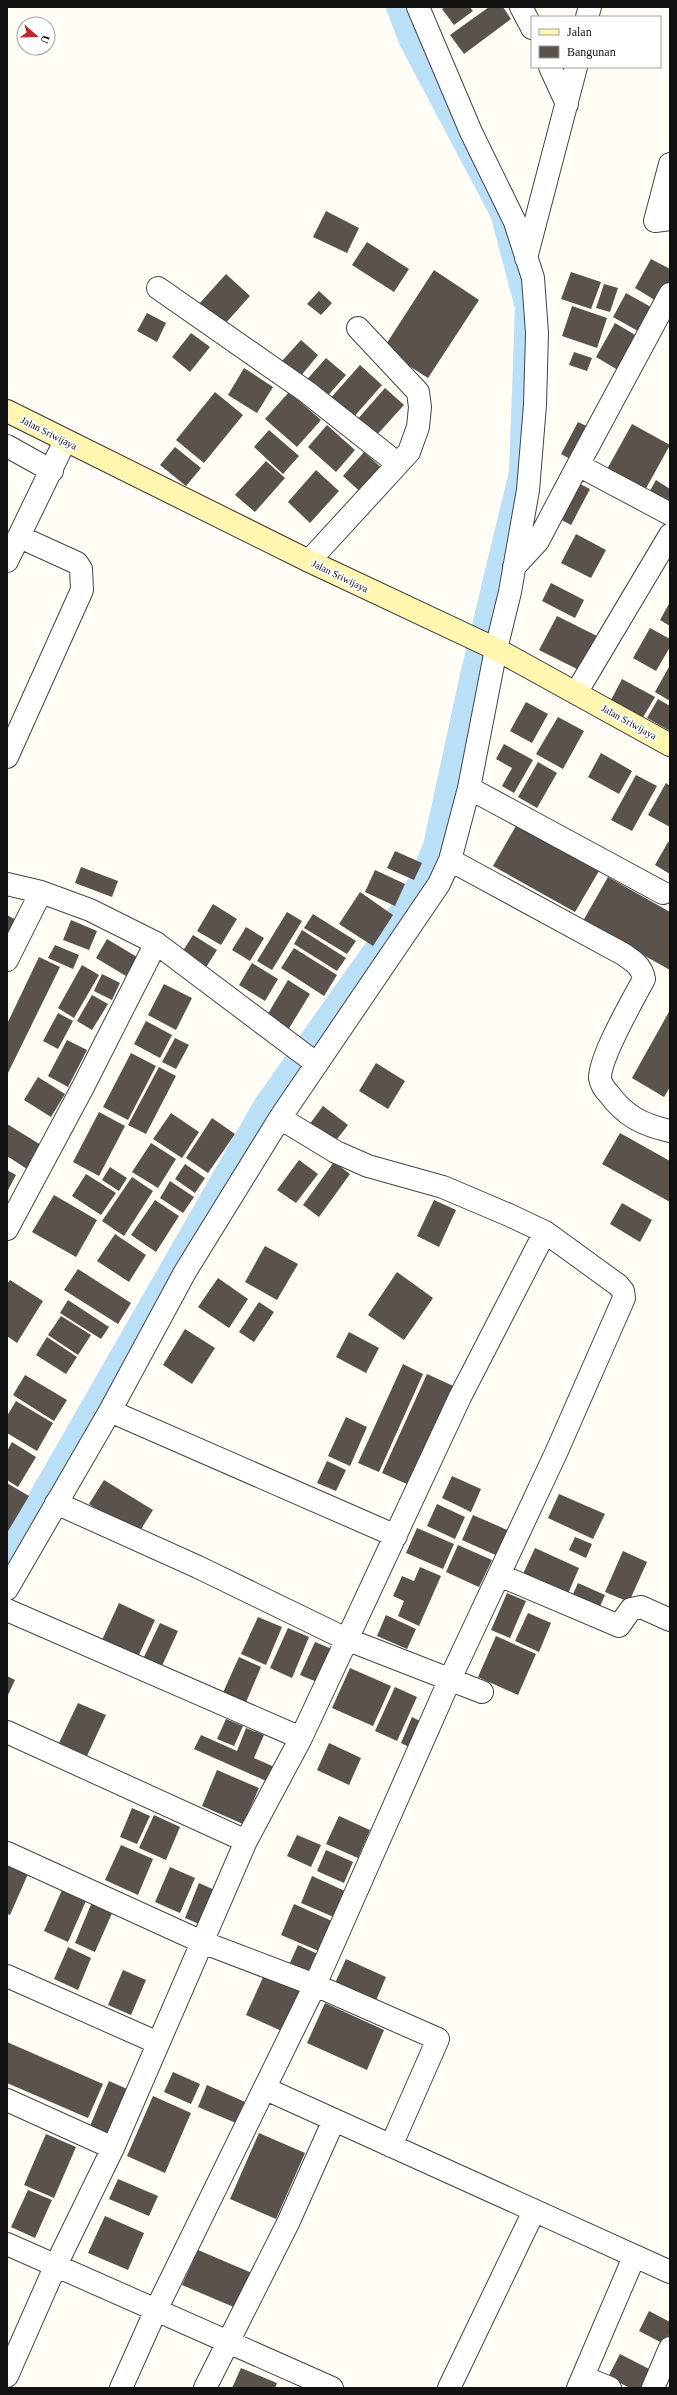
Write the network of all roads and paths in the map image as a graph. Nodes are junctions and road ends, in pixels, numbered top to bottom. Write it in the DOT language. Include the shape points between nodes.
graph roads {
  1 [pos="418,7"];
  2 [pos="521,7"];
  3 [pos="531,26"];
  4 [pos="550,68"];
  5 [pos="576,68"];
  6 [pos="567,104"];
  7 [pos="670,164"];
  8 [pos="670,219"];
  9 [pos="526,258"];
  10 [pos="158,288"];
  11 [pos="670,294"];
  12 [pos="358,328"];
  13 [pos="7,411"];
  14 [pos="66,441"];
  15 [pos="7,446"];
  16 [pos="398,464"];
  17 [pos="578,465"];
  18 [pos="52,471"];
  19 [pos="670,514"];
  20 [pos="670,535"];
  21 [pos="20,537"];
  22 [pos="7,561"];
  23 [pos="308,561"];
  24 [pos="514,567"];
  25 [pos="492,647"];
  26 [pos="576,693"];
  27 [pos="670,745"];
  28 [pos="7,757"];
  29 [pos="469,788"];
  30 [pos="450,860"];
  31 [pos="7,884"];
  32 [pos="41,892"];
  33 [pos="663,893"];
  34 [pos="156,943"];
  35 [pos="7,960"];
  36 [pos="310,1060"];
  37 [pos="280,1118"];
  38 [pos="670,1131"];
  39 [pos="7,1229"];
  40 [pos="545,1232"];
  41 [pos="110,1411"];
  42 [pos="56,1504"];
  43 [pos="396,1536"];
  44 [pos="499,1575"];
  45 [pos="7,1589"];
  46 [pos="7,1610"];
  47 [pos="670,1620"];
  48 [pos="346,1639"];
  49 [pos="450,1679"];
  50 [pos="482,1692"];
  51 [pos="7,1732"];
  52 [pos="301,1738"];
  53 [pos="246,1842"];
  54 [pos="7,1853"];
  55 [pos="202,1942"];
  56 [pos="7,1976"];
  57 [pos="314,1985"];
  58 [pos="158,2043"];
  59 [pos="266,2089"];
  60 [pos="7,2100"];
  61 [pos="334,2120"];
  62 [pos="391,2146"];
  63 [pos="113,2148"];
  64 [pos="534,2211"];
  65 [pos="7,2244"];
  66 [pos="634,2257"];
  67 [pos="55,2267"];
  68 [pos="670,2272"];
  69 [pos="156,2310"];
  70 [pos="227,2342"];
  71 [pos="670,2348"];
  72 [pos="7,2376"];
  73 [pos="581,2382"];
  74 [pos="329,2387"];
  75 [pos="121,2388"];
  76 [pos="205,2388"];
  77 [pos="449,2388"];
  78 [pos="610,2388"];
  79 [pos="653,2388"];
  1 -- 9 [label="street" via="471,132 515,222"];
  2 -- 3 [label="street"];
  4 -- 6 [label="street"];
  5 -- 6 [label="street"];
  6 -- 9 [label="street"];
  7 -- 8 [label="street" via="655,221"];
  9 -- 24 [label="street" via="533,278 537,332 535,405 528,490"];
  10 -- 16 [label="street" via="307,392"];
  11 -- 17 [label="street"];
  12 -- 16 [label="street" via="418,392 418,427 409,452"];
  13 -- 14 [label="street, Jalan Sriwijaya"];
  14 -- 18 [label="street"];
  14 -- 23 [label="street, Jalan Sriwijaya"];
  15 -- 18 [label="street"];
  16 -- 23 [label="street"];
  17 -- 19 [label="street"];
  17 -- 24 [label="street" via="538,541"];
  18 -- 21 [label="street"];
  20 -- 26 [label="street"];
  21 -- 22 [label="street"];
  21 -- 28 [label="street" via="77,563 83,580 82,590"];
  23 -- 25 [label="street, Jalan Sriwijaya"];
  24 -- 25 [label="street"];
  25 -- 26 [label="street, Jalan Sriwijaya"];
  25 -- 29 [label="street"];
  26 -- 27 [label="street, Jalan Sriwijaya"];
  29 -- 30 [label="street"];
  29 -- 33 [label="street"];
  30 -- 36 [label="street" via="439,884"];
  30 -- 38 [label="street" via="623,954 639,966 644,979 606,1056 600,1078 604,1088 631,1118 648,1126"];
  31 -- 32 [label="street"];
  32 -- 34 [label="street" via="90,910"];
  32 -- 35 [label="street"];
  34 -- 36 [label="street"];
  34 -- 39 [label="street"];
  36 -- 37 [label="street"];
  37 -- 40 [label="street" via="336,1152 368,1166 443,1187"];
  37 -- 41 [label="street" via="185,1272"];
  40 -- 43 [label="street" via="460,1396"];
  40 -- 44 [label="street" via="618,1285 623,1291 624,1298"];
  41 -- 42 [label="street"];
  41 -- 43 [label="street"];
  42 -- 45 [label="street"];
  42 -- 48 [label="street" via="198,1567"];
  43 -- 48 [label="street"];
  44 -- 47 [label="street" via="619,1626 631,1609 641,1607"];
  44 -- 49 [label="street"];
  46 -- 52 [label="street"];
  48 -- 49 [label="street"];
  48 -- 52 [label="street"];
  49 -- 50 [label="street"];
  49 -- 57 [label="street"];
  51 -- 53 [label="street"];
  52 -- 53 [label="street"];
  53 -- 55 [label="street"];
  54 -- 55 [label="street"];
  55 -- 57 [label="street"];
  55 -- 58 [label="street"];
  56 -- 58 [label="street"];
  57 -- 59 [label="street"];
  57 -- 62 [label="street" via="438,2039"];
  58 -- 63 [label="street"];
  59 -- 61 [label="street"];
  59 -- 69 [label="street"];
  60 -- 63 [label="street"];
  61 -- 62 [label="street"];
  61 -- 70 [label="street" via="288,2223"];
  62 -- 64 [label="street"];
  63 -- 67 [label="street"];
  64 -- 66 [label="street"];
  64 -- 77 [label="street"];
  65 -- 67 [label="street"];
  66 -- 68 [label="street"];
  66 -- 73 [label="street"];
  67 -- 69 [label="street"];
  67 -- 72 [label="street"];
  69 -- 70 [label="street"];
  69 -- 75 [label="street"];
  70 -- 74 [label="street"];
  70 -- 76 [label="street"];
  71 -- 79 [label="street"];
  73 -- 78 [label="street"];
}
